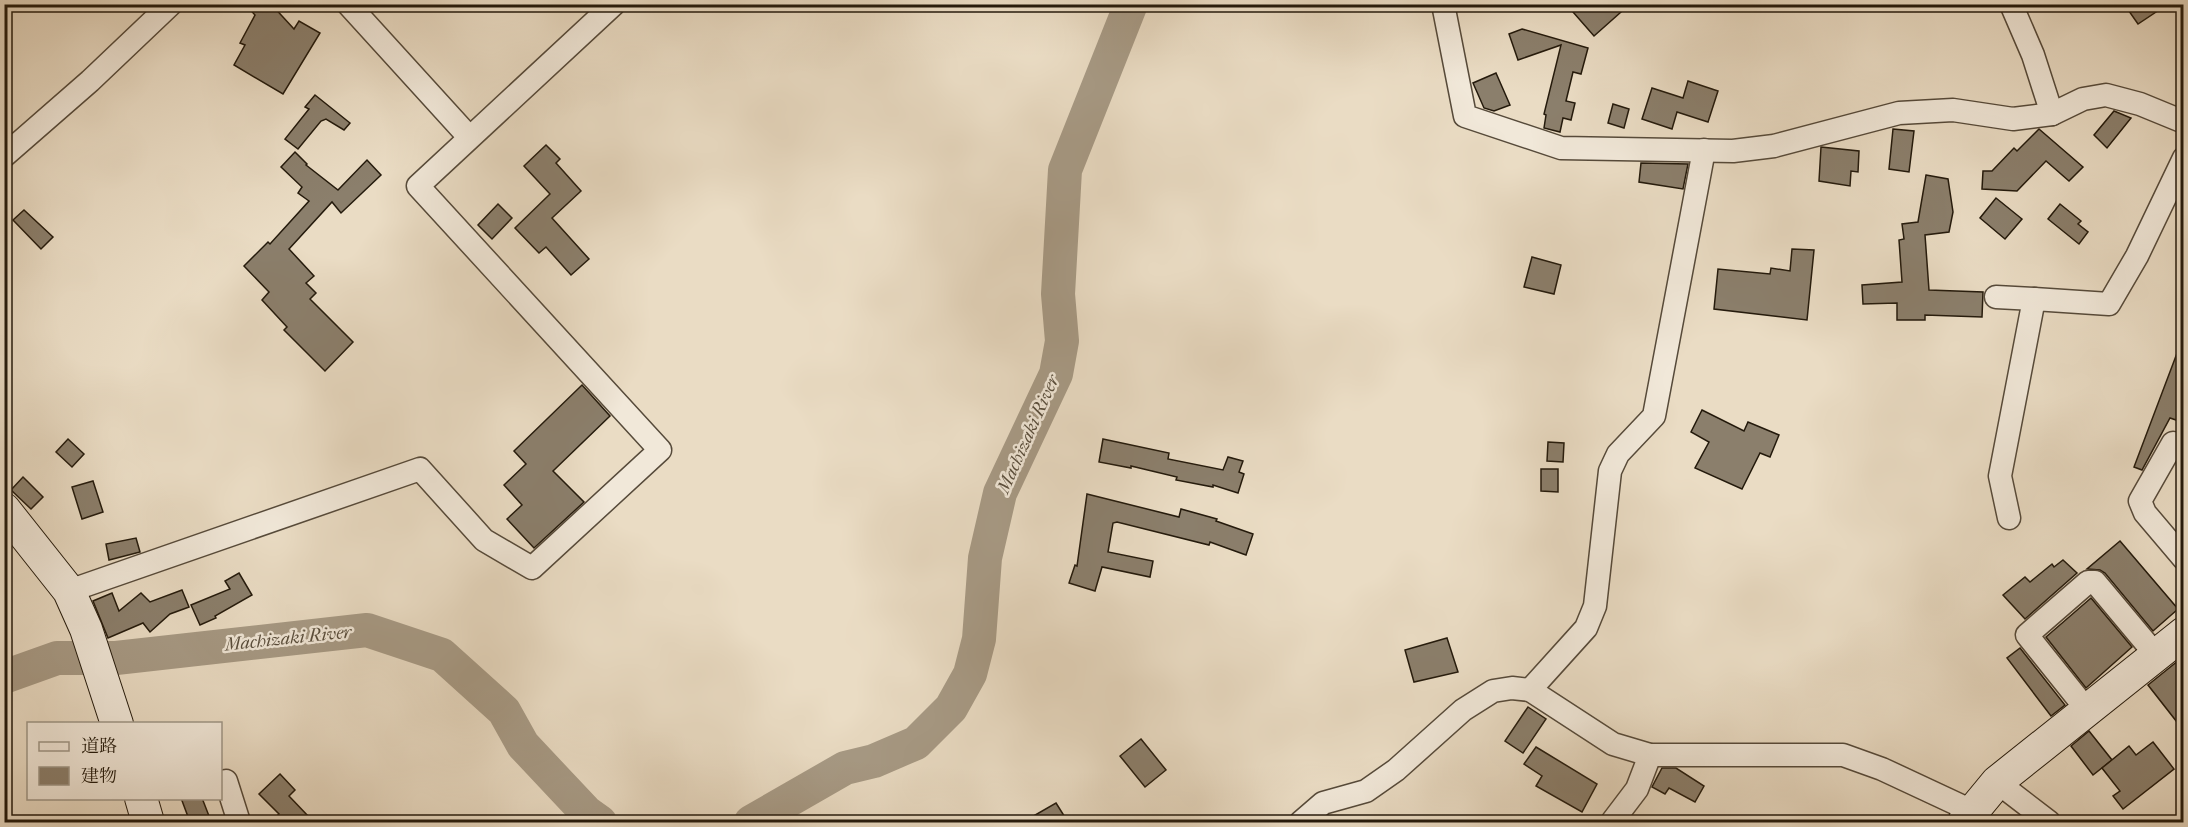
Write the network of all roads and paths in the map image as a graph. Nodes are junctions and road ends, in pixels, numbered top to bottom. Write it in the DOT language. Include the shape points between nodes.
graph roads {
  1 [pos="171,4"];
  2 [pos="348,4"];
  3 [pos="614,4"];
  4 [pos="1443,4"];
  5 [pos="2011,4"];
  6 [pos="2052,114"];
  7 [pos="2184,122"];
  8 [pos="469,137"];
  9 [pos="1704,150"];
  10 [pos="4,156"];
  11 [pos="2184,158"];
  12 [pos="1996,297"];
  13 [pos="2034,299"];
  14 [pos="2173,443"];
  15 [pos="4,509"];
  16 [pos="2009,518"];
  17 [pos="2184,559"];
  18 [pos="69,591"];
  19 [pos="2184,633"];
  20 [pos="2156,655"];
  21 [pos="1530,690"];
  22 [pos="2086,710"];
  23 [pos="117,722"];
  24 [pos="1650,755"];
  25 [pos="226,781"];
  26 [pos="1997,782"];
  27 [pos="142,800"];
  28 [pos="1968,817"];
  29 [pos="148,822"];
  30 [pos="239,822"];
  31 [pos="1301,822"];
  32 [pos="1612,822"];
  33 [pos="2049,822"];
  1 -- 10 [label="street"];
  2 -- 8 [label="street"];
  3 -- 8 [label="street"];
  4 -- 9 [label="street" via="1465,116 1562,148"];
  5 -- 6 [label="street"];
  6 -- 7 [label="street" via="2083,99 2106,95"];
  6 -- 9 [label="street" via="2013,119 1953,110 1899,113 1774,146 1733,152"];
  8 -- 18 [label="street" via="418,186 660,450 532,568 484,540 420,469"];
  9 -- 21 [label="street" via="1654,416 1618,454 1610,471 1594,606 1586,628"];
  11 -- 13 [label="street" via="2109,304"];
  12 -- 13 [label="street"];
  13 -- 16 [label="street" via="2000,476"];
  14 -- 17 [label="street" via="2139,501"];
  15 -- 18 [label="street"];
  18 -- 23 [label="street"];
  19 -- 20 [label="street"];
  20 -- 22 [label="street"];
  20 -- 22 [label="street" via="2095,582 2088,582 2027,635"];
  21 -- 24 [label="street" via="1613,744"];
  21 -- 31 [label="street" via="1493,691 1463,710 1396,770 1366,791 1323,803"];
  22 -- 26 [label="street"];
  24 -- 28 [label="street" via="1843,755 1882,769"];
  24 -- 32 [label="street" via="1637,789"];
  25 -- 30 [label="street"];
  26 -- 28 [label="street"];
  26 -- 33 [label="street"];
  27 -- 29 [label="street"];
}
